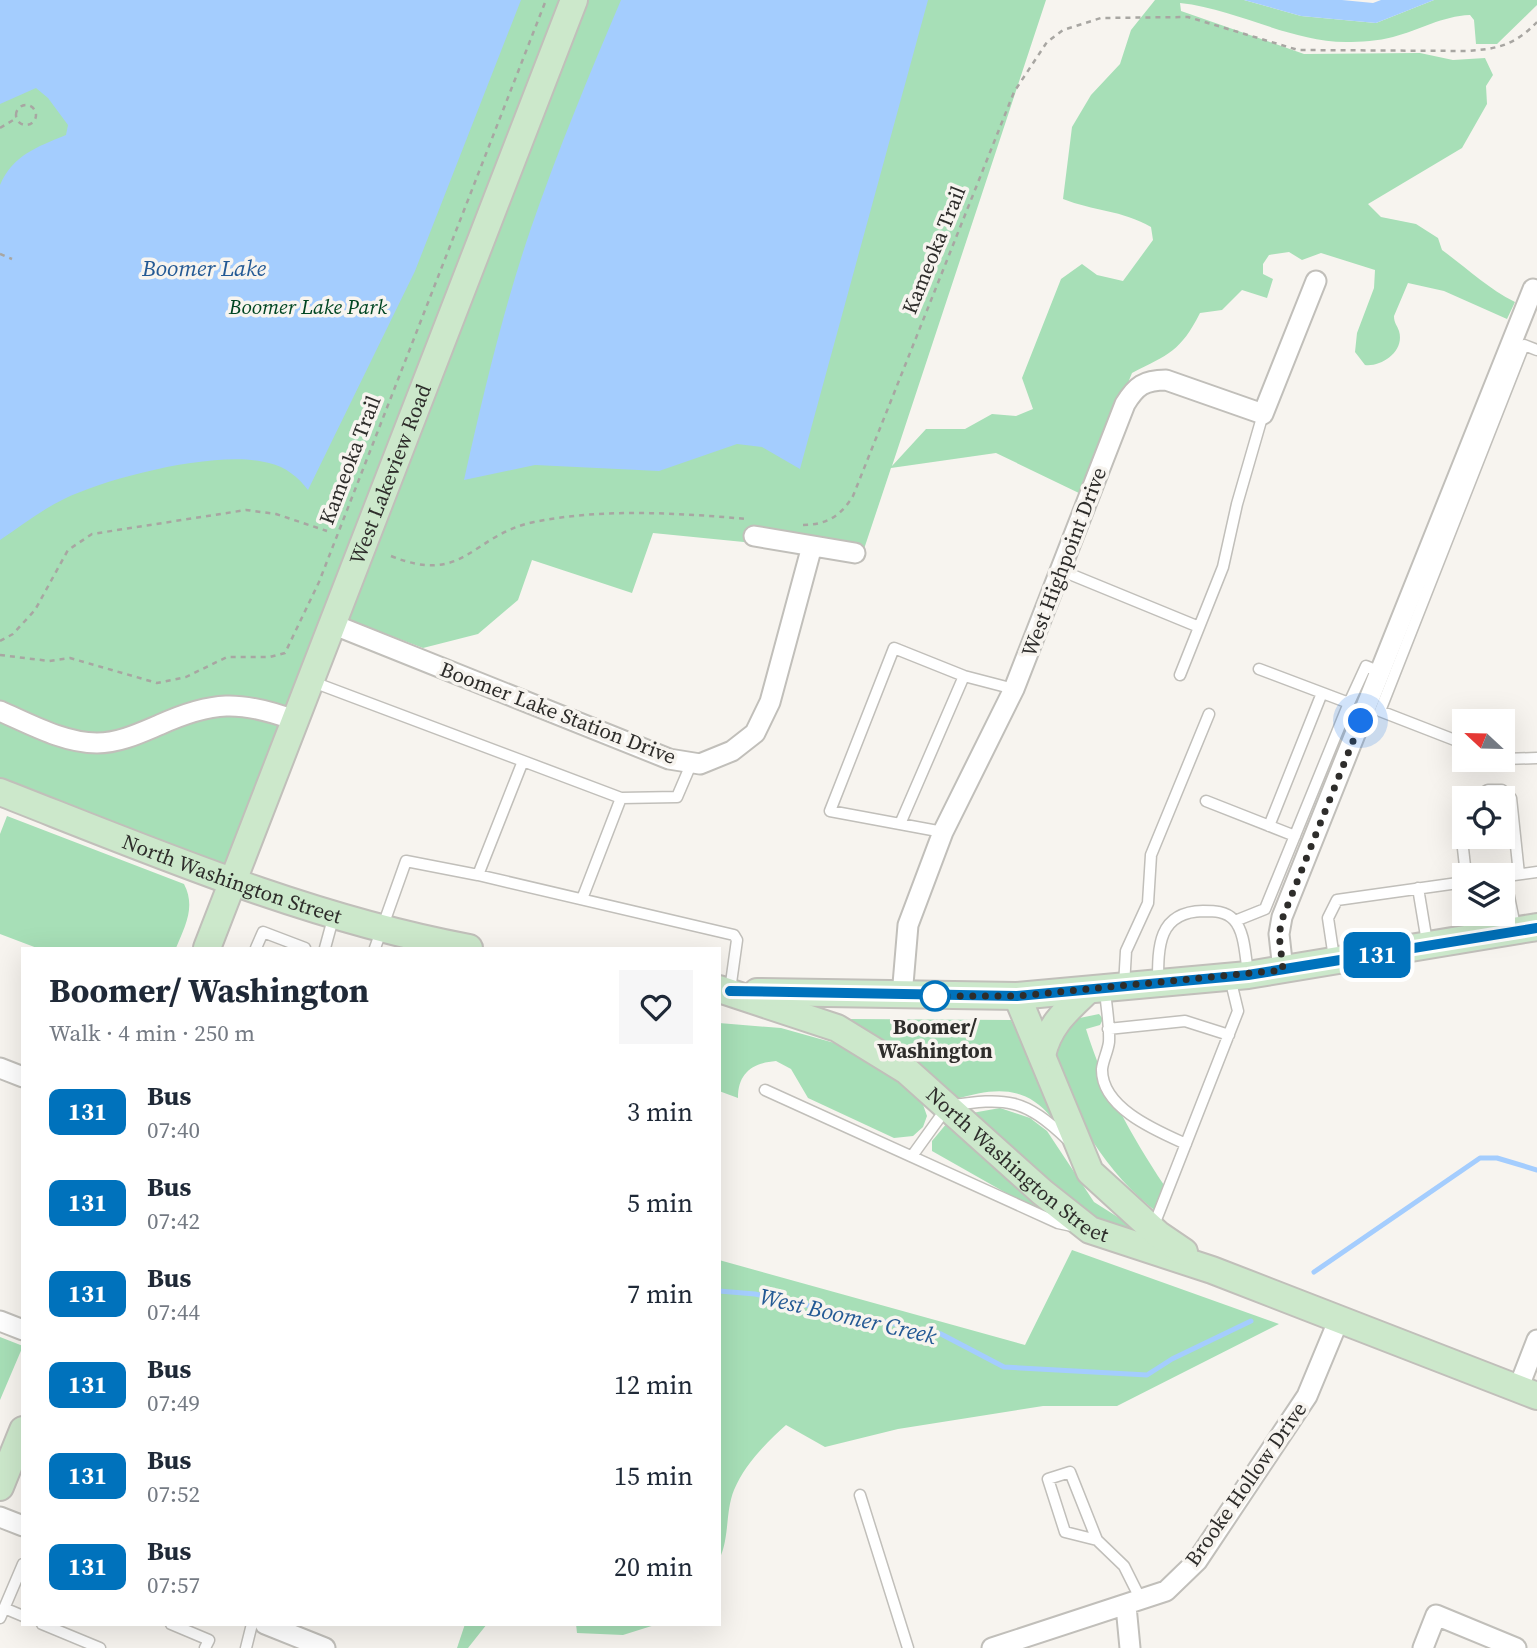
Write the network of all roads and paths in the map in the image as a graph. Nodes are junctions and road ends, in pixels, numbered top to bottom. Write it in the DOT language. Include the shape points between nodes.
graph roads {
  1 [pos="546,0"];
  2 [pos="574,0"];
  3 [pos="1537,22"];
  4 [pos="16,119"];
  5 [pos="0,128"];
  6 [pos="0,254"];
  7 [pos="12,259"];
  8 [pos="1316,281"];
  9 [pos="1533,289"];
  10 [pos="1537,350"];
  11 [pos="1263,414"];
  12 [pos="803,525"];
  13 [pos="751,528"];
  14 [pos="327,531"];
  15 [pos="812,546"];
  16 [pos="855,553"];
  17 [pos="391,556"];
  18 [pos="1060,570"];
  19 [pos="332,624"];
  20 [pos="1199,627"];
  21 [pos="0,641"];
  22 [pos="0,655"];
  23 [pos="1259,669"];
  24 [pos="1180,675"];
  25 [pos="1387,675"];
  26 [pos="964,677"];
  27 [pos="310,681"];
  28 [pos="1014,689"];
  29 [pos="1322,693"];
  30 [pos="1349,703"];
  31 [pos="0,711"];
  32 [pos="1209,715"];
  33 [pos="294,720"];
  34 [pos="1452,739"];
  35 [pos="1537,758"];
  36 [pos="1516,759"];
  37 [pos="523,761"];
  38 [pos="692,762"];
  39 [pos="0,792"];
  40 [pos="621,798"];
  41 [pos="1206,802"];
  42 [pos="900,824"];
  43 [pos="1269,825"];
  44 [pos="943,832"];
  45 [pos="1295,836"];
  46 [pos="1515,836"];
  47 [pos="1537,872"];
  48 [pos="1519,874"];
  49 [pos="478,875"];
  50 [pos="1515,875"];
  51 [pos="232,881"];
  52 [pos="1452,884"];
  53 [pos="1418,888"];
  54 [pos="582,899"];
  55 [pos="1515,903"];
  56 [pos="335,914"];
  57 [pos="1235,921"];
  58 [pos="1526,929"];
  59 [pos="378,939"];
  60 [pos="1427,946"];
  61 [pos="207,947"];
  62 [pos="256,947"];
  63 [pos="302,947"];
  64 [pos="325,947"];
  65 [pos="455,947"];
  66 [pos="1335,962"];
  67 [pos="1283,970"];
  68 [pos="1239,976"];
  69 [pos="1158,983"];
  70 [pos="1105,988"];
  71 [pos="725,990"];
  72 [pos="902,996"];
  73 [pos="1017,996"];
  74 [pos="1108,1029"];
  75 [pos="1229,1035"];
  76 [pos="1042,1055"];
  77 [pos="0,1068"];
  78 [pos="21,1076"];
  79 [pos="765,1090"];
  80 [pos="948,1106"];
  81 [pos="1186,1144"];
  82 [pos="1081,1152"];
  83 [pos="912,1156"];
  84 [pos="1152,1229"];
  85 [pos="1090,1230"];
  86 [pos="1212,1270"];
  87 [pos="1339,1319"];
  88 [pos="0,1321"];
  89 [pos="21,1329"];
  90 [pos="1537,1340"];
  91 [pos="1527,1392"];
  92 [pos="21,1435"];
  93 [pos="0,1487"];
  94 [pos="860,1495"];
  95 [pos="0,1517"];
  96 [pos="21,1525"];
  97 [pos="1097,1540"];
  98 [pos="21,1569"];
  99 [pos="1134,1603"];
  100 [pos="2,1613"];
  101 [pos="21,1616"];
  102 [pos="47,1626"];
  103 [pos="176,1626"];
  104 [pos="252,1626"];
  105 [pos="270,1626"];
  106 [pos="100,1648"];
  107 [pos="205,1648"];
  108 [pos="246,1648"];
  109 [pos="325,1648"];
  110 [pos="908,1648"];
  111 [pos="992,1648"];
  112 [pos="1130,1648"];
  113 [pos="1423,1648"];
  114 [pos="1516,1648"];
  1 -- 22 [label="path, Kameoka Trail" via="324,570 285,653 227,657 187,677 157,682 70,658"];
  2 -- 19 [label="main road, West Lakeview Road"];
  3 -- 12 [label="path, Kameoka Trail" via="1513,44 1467,51 1298,50 1188,17 1101,18 1063,30 1046,42 1014,92 853,496 837,516"];
  4 -- 4 [label="path" via="15,112 27,104 37,114 36,120 23,126"];
  4 -- 5 [label="path"];
  6 -- 7 [label="path"];
  8 -- 11 [label="street"];
  9 -- 25 [label="street"];
  10 -- 25 [label="lane" via="1524,345"];
  11 -- 18 [label="street, West Highpoint Drive" via="1166,380 1149,380 1135,388"];
  11 -- 20 [label="lane" via="1223,567"];
  13 -- 15 [label="street"];
  13 -- 17 [label="path" via="584,515 514,528 453,563 434,568"];
  14 -- 21 [label="path, Kameoka Trail" via="276,514 246,510 92,534 68,550 35,610"];
  15 -- 16 [label="street"];
  15 -- 38 [label="street, Boomer Lake Station Drive" via="770,702 755,733 732,751 700,764"];
  18 -- 20 [label="lane"];
  18 -- 28 [label="street, West Highpoint Drive"];
  19 -- 27 [label="main road, West Lakeview Road"];
  19 -- 38 [label="street, Boomer Lake Station Drive" via="669,759"];
  20 -- 24 [label="lane"];
  23 -- 29 [label="lane"];
  25 -- 30 [label="lane" via="1366,666"];
  25 -- 34 [label="lane" via="1380,711"];
  25 -- 67 [label="street" via="1283,917 1279,934"];
  26 -- 28 [label="lane"];
  26 -- 42 [label="lane"];
  26 -- 42 [label="lane" via="894,648 830,811"];
  27 -- 33 [label="main road, West Lakeview Road"];
  27 -- 37 [label="lane"];
  28 -- 44 [label="street, West Highpoint Drive"];
  29 -- 30 [label="lane"];
  29 -- 43 [label="lane"];
  30 -- 45 [label="lane"];
  31 -- 33 [label="street" via="52,733 98,743 144,732 212,706 240,704"];
  32 -- 70 [label="lane" via="1151,855 1148,903"];
  33 -- 51 [label="main road, West Lakeview Road"];
  35 -- 36 [label="lane"];
  37 -- 40 [label="lane"];
  37 -- 49 [label="lane"];
  38 -- 40 [label="lane" via="677,797"];
  39 -- 51 [label="main road, North Washington Street"];
  40 -- 54 [label="lane"];
  41 -- 43 [label="lane"];
  42 -- 44 [label="lane"];
  43 -- 45 [label="lane"];
  44 -- 72 [label="street, West Highpoint Drive" via="908,925"];
  45 -- 57 [label="lane" via="1265,909"];
  46 -- 48 [label="lane"];
  47 -- 48 [label="lane"];
  48 -- 50 [label="lane"];
  49 -- 54 [label="lane"];
  49 -- 59 [label="lane" via="407,861"];
  51 -- 56 [label="main road, North Washington Street"];
  51 -- 61 [label="main road, West Lakeview Road"];
  52 -- 53 [label="lane"];
  53 -- 60 [label="lane"];
  53 -- 66 [label="lane" via="1337,901 1328,918"];
  54 -- 71 [label="lane" via="734,934 737,940"];
  55 -- 58 [label="lane"];
  56 -- 59 [label="main road, North Washington Street"];
  56 -- 64 [label="lane"];
  57 -- 68 [label="lane" via="1242,938"];
  57 -- 69 [label="lane" via="1217,911 1175,916 1158,951"];
  58 -- 60 [label="main road"];
  59 -- 65 [label="main road, North Washington Street"];
  60 -- 66 [label="main road"];
  62 -- 63 [label="lane" via="263,932"];
  66 -- 67 [label="main road"];
  67 -- 68 [label="main road"];
  68 -- 69 [label="main road"];
  68 -- 75 [label="lane" via="1238,1011"];
  69 -- 70 [label="main road"];
  70 -- 73 [label="main road"];
  70 -- 74 [label="lane"];
  70 -- 76 [label="main road" via="1055,1023 1046,1035"];
  71 -- 72 [label="main road"];
  71 -- 80 [label="main road, North Washington Street" via="837,1028 907,1070"];
  72 -- 73 [label="main road"];
  73 -- 76 [label="main road, North Washington Street"];
  74 -- 75 [label="lane" via="1185,1021"];
  74 -- 81 [label="lane" via="1102,1069 1105,1083 1124,1111 1140,1124"];
  75 -- 81 [label="lane"];
  76 -- 82 [label="main road, North Washington Street"];
  77 -- 78 [label="street"];
  79 -- 83 [label="lane"];
  80 -- 82 [label="lane" via="1013,1103 1044,1117"];
  80 -- 83 [label="lane"];
  80 -- 85 [label="main road, North Washington Street"];
  81 -- 84 [label="lane"];
  82 -- 84 [label="main road, North Washington Street" via="1090,1172"];
  83 -- 85 [label="lane" via="1058,1223"];
  84 -- 86 [label="main road, North Washington Street"];
  85 -- 86 [label="main road, North Washington Street"];
  86 -- 87 [label="main road, North Washington Street"];
  87 -- 91 [label="main road, North Washington Street"];
  87 -- 99 [label="street, Brooke Hollow Drive" via="1307,1396 1197,1561 1166,1591"];
  88 -- 89 [label="street"];
  90 -- 91 [label="street"];
  92 -- 93 [label="main road"];
  94 -- 110 [label="lane"];
  95 -- 96 [label="street"];
  97 -- 97 [label="lane" via="1070,1472 1048,1479 1065,1532"];
  97 -- 99 [label="lane" via="1124,1566"];
  98 -- 100 [label="lane"];
  99 -- 111 [label="street, Brooke Hollow Drive"];
  99 -- 112 [label="street"];
  100 -- 101 [label="lane"];
  102 -- 106 [label="lane"];
  103 -- 107 [label="lane" via="209,1640"];
  104 -- 108 [label="lane"];
  105 -- 109 [label="street"];
  113 -- 114 [label="street" via="1436,1615"];
}
